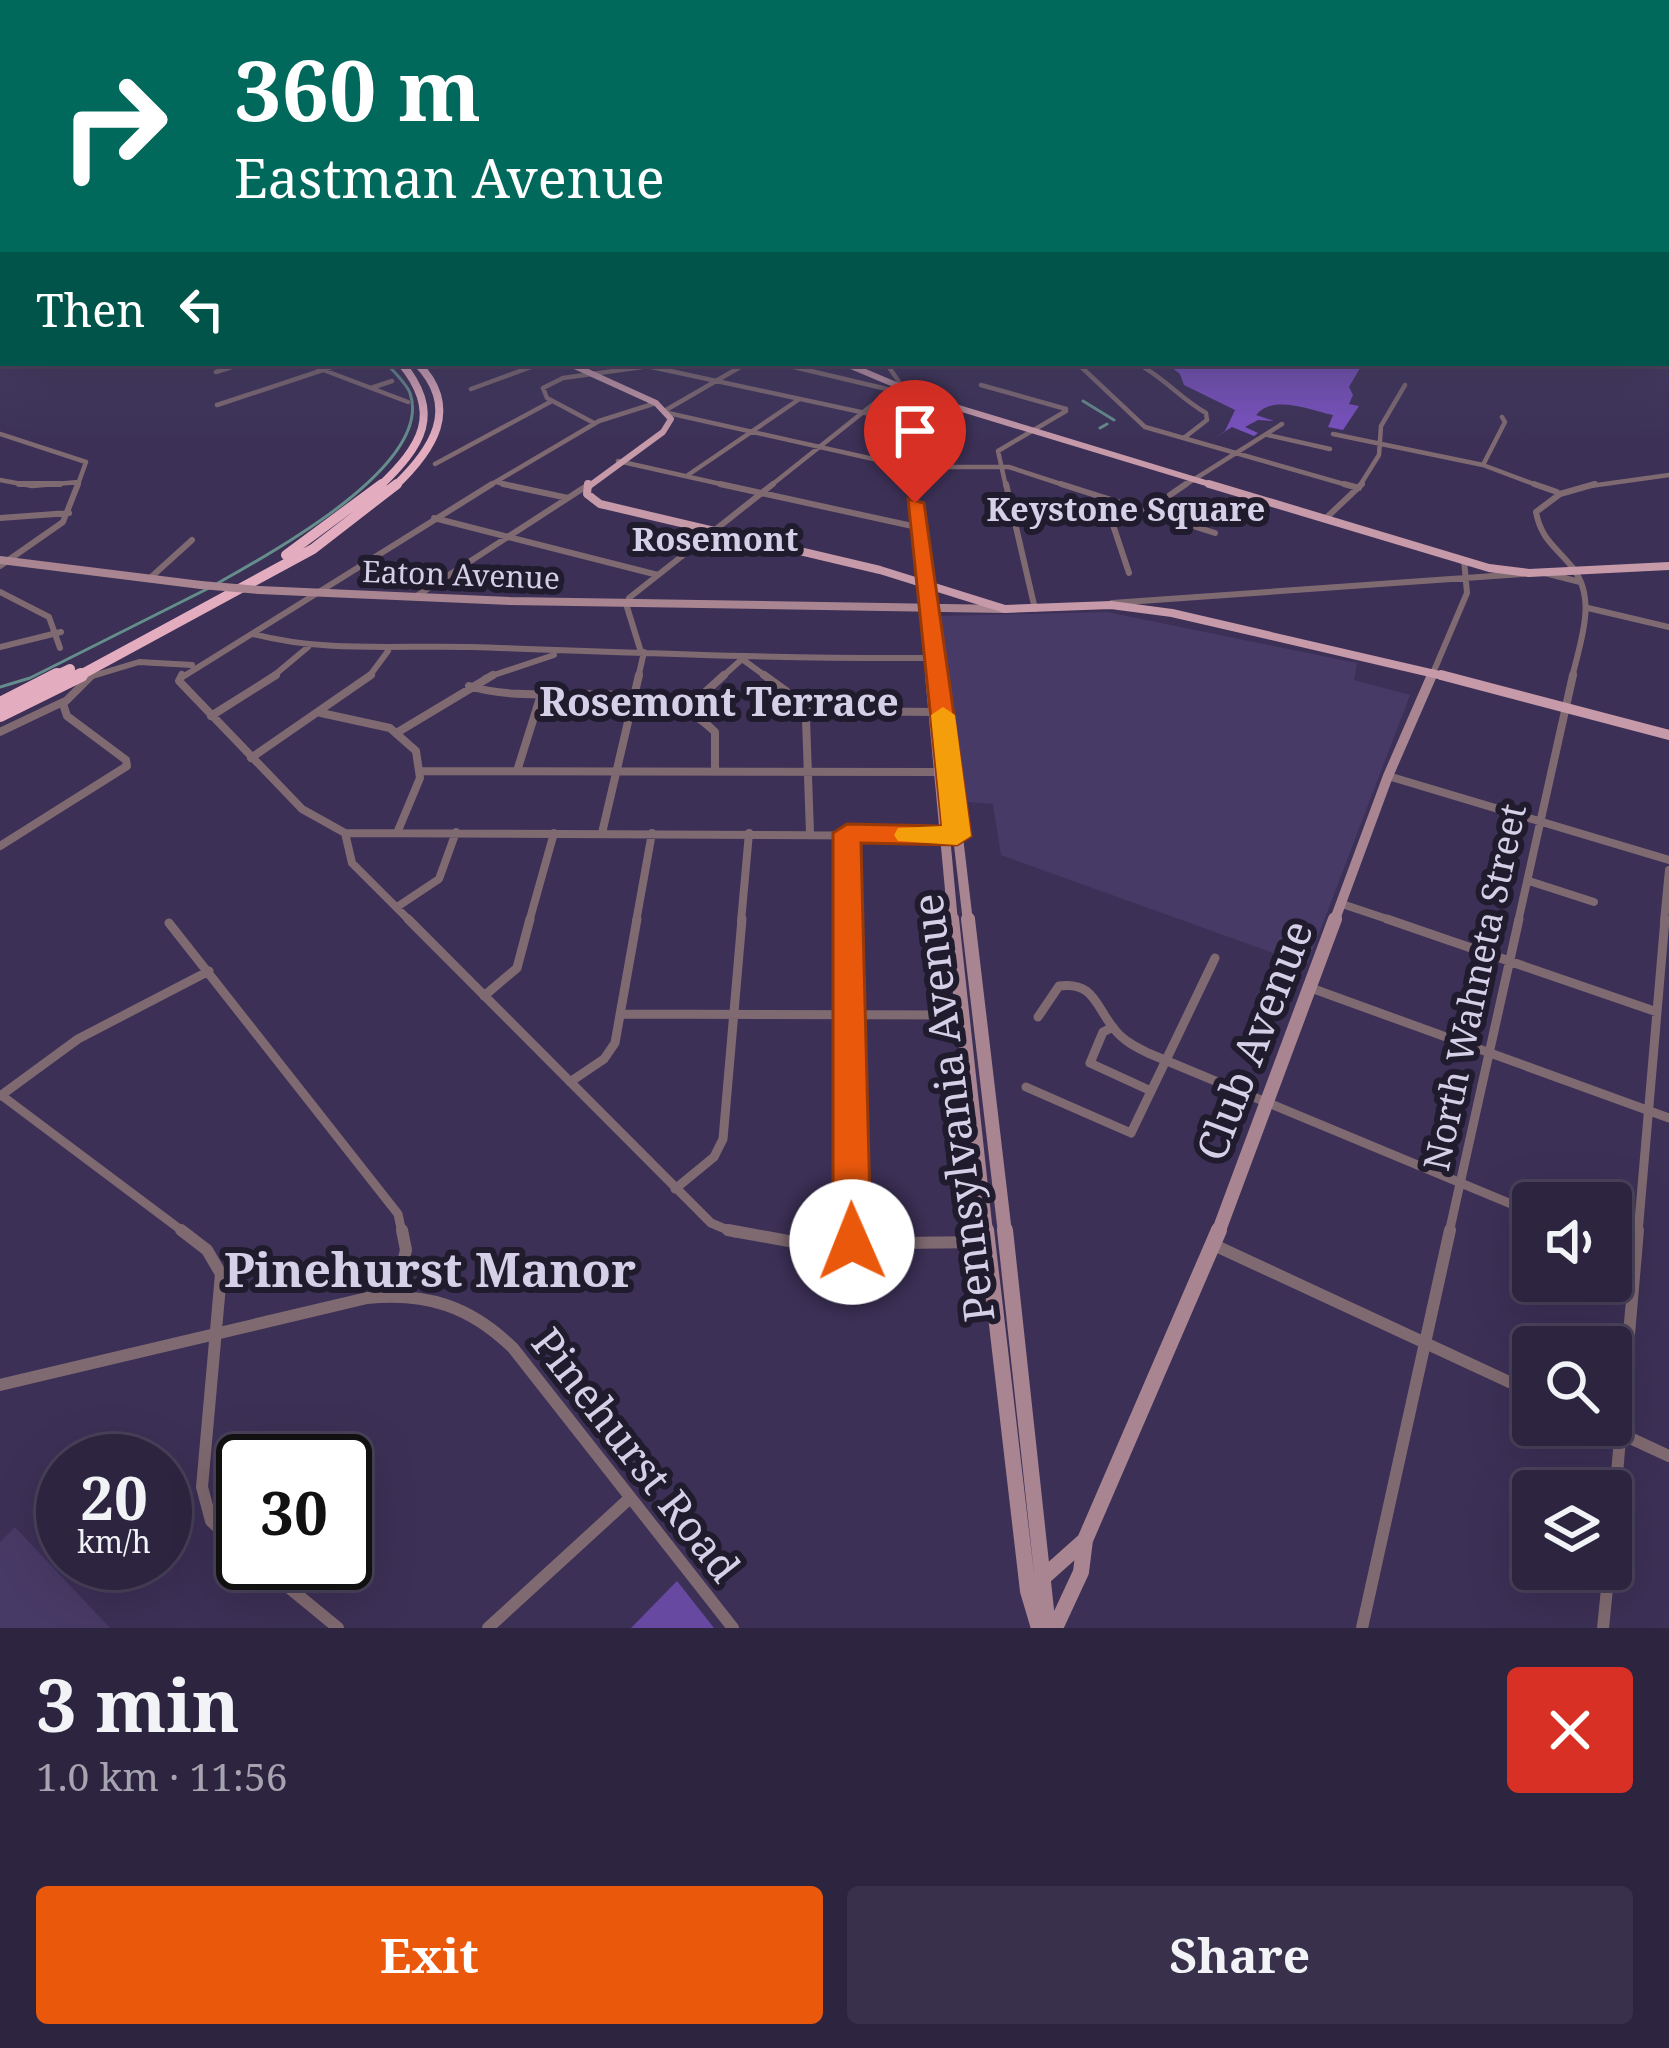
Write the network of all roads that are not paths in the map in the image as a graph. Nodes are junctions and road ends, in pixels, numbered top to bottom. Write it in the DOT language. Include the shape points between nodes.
graph roads {
  1 [pos="235,366"];
  2 [pos="313,366"];
  3 [pos="335,366"];
  4 [pos="403,366"];
  5 [pos="420,366"];
  6 [pos="534,366"];
  7 [pos="578,366"];
  8 [pos="590,366"];
  9 [pos="647,366"];
  10 [pos="742,366"];
  11 [pos="791,366"];
  12 [pos="851,366"];
  13 [pos="888,366"];
  14 [pos="1080,366"];
  15 [pos="1142,366"];
  16 [pos="584,368"];
  17 [pos="323,370"];
  18 [pos="216,372"];
  19 [pos="597,374"];
  20 [pos="896,376"];
  21 [pos="881,379"];
  22 [pos="392,381"];
  23 [pos="713,382"];
  24 [pos="981,385"];
  25 [pos="1405,385"];
  26 [pos="371,388"];
  27 [pos="904,388"];
  28 [pos="471,389"];
  29 [pos="798,400"];
  30 [pos="553,401"];
  31 [pos="407,402"];
  32 [pos="656,403"];
  33 [pos="217,405"];
  34 [pos="667,411"];
  35 [pos="862,413"];
  36 [pos="1502,417"];
  37 [pos="907,422"];
  38 [pos="594,423"];
  39 [pos="1282,424"];
  40 [pos="1033,430"];
  41 [pos="751,432"];
  42 [pos="0,434"];
  43 [pos="1333,434"];
  44 [pos="1267,435"];
  45 [pos="1183,438"];
  46 [pos="1378,444"];
  47 [pos="817,446"];
  48 [pos="1330,449"];
  49 [pos="1232,451"];
  50 [pos="618,461"];
  51 [pos="435,464"];
  52 [pos="1483,465"];
  53 [pos="911,467"];
  54 [pos="1002,467"];
  55 [pos="1669,475"];
  56 [pos="687,476"];
  57 [pos="1194,479"];
  58 [pos="0,480"];
  59 [pos="495,481"];
  60 [pos="79,482"];
  61 [pos="585,487"];
  62 [pos="1359,488"];
  63 [pos="758,492"];
  64 [pos="1559,493"];
  65 [pos="1170,495"];
  66 [pos="568,498"];
  67 [pos="1137,508"];
  68 [pos="69,513"];
  69 [pos="0,518"];
  70 [pos="433,518"];
  71 [pos="1325,518"];
  72 [pos="917,527"];
  73 [pos="712,530"];
  74 [pos="1215,533"];
  75 [pos="509,537"];
  76 [pos="192,540"];
  77 [pos="1465,560"];
  78 [pos="2,562"];
  79 [pos="921,565"];
  80 [pos="1669,566"];
  81 [pos="1129,573"];
  82 [pos="1529,573"];
  83 [pos="894,574"];
  84 [pos="658,575"];
  85 [pos="1578,576"];
  86 [pos="149,579"];
  87 [pos="1469,579"];
  88 [pos="922,582"];
  89 [pos="0,592"];
  90 [pos="309,592"];
  91 [pos="952,593"];
  92 [pos="415,597"];
  93 [pos="627,603"];
  94 [pos="1097,605"];
  95 [pos="1588,608"];
  96 [pos="1035,609"];
  97 [pos="929,610"];
  98 [pos="985,610"];
  99 [pos="1002,612"];
  100 [pos="1180,618"];
  101 [pos="1669,627"];
  102 [pos="61,632"];
  103 [pos="251,633"];
  104 [pos="309,646"];
  105 [pos="0,647"];
  106 [pos="60,648"];
  107 [pos="388,650"];
  108 [pos="643,652"];
  109 [pos="561,653"];
  110 [pos="927,658"];
  111 [pos="742,659"];
  112 [pos="194,665"];
  113 [pos="1433,673"];
  114 [pos="470,686"];
  115 [pos="540,698"];
  116 [pos="633,699"];
  117 [pos="64,702"];
  118 [pos="0,704"];
  119 [pos="689,706"];
  120 [pos="1566,707"];
  121 [pos="802,711"];
  122 [pos="938,711"];
  123 [pos="321,712"];
  124 [pos="0,715"];
  125 [pos="211,716"];
  126 [pos="0,732"];
  127 [pos="398,732"];
  128 [pos="1669,735"];
  129 [pos="251,758"];
  130 [pos="421,771"];
  131 [pos="517,771"];
  132 [pos="616,771"];
  133 [pos="715,771"];
  134 [pos="811,771"];
  135 [pos="944,772"];
  136 [pos="1388,776"];
  137 [pos="1540,821"];
  138 [pos="456,832"];
  139 [pos="345,833"];
  140 [pos="398,833"];
  141 [pos="554,833"];
  142 [pos="602,833"];
  143 [pos="652,833"];
  144 [pos="749,833"];
  145 [pos="810,833"];
  146 [pos="847,833"];
  147 [pos="950,836"];
  148 [pos="0,846"];
  149 [pos="1669,860"];
  150 [pos="1669,870"];
  151 [pos="1528,881"];
  152 [pos="1594,902"];
  153 [pos="1342,904"];
  154 [pos="396,907"];
  155 [pos="169,922"];
  156 [pos="1667,927"];
  157 [pos="1215,958"];
  158 [pos="1511,962"];
  159 [pos="209,971"];
  160 [pos="1311,988"];
  161 [pos="484,996"];
  162 [pos="1657,1012"];
  163 [pos="734,1013"];
  164 [pos="620,1014"];
  165 [pos="849,1014"];
  166 [pos="961,1015"];
  167 [pos="1038,1017"];
  168 [pos="1113,1027"];
  169 [pos="1491,1053"];
  170 [pos="1166,1060"];
  171 [pos="570,1082"];
  172 [pos="1026,1087"];
  173 [pos="1151,1090"];
  174 [pos="0,1095"];
  175 [pos="1266,1102"];
  176 [pos="1649,1111"];
  177 [pos="1669,1118"];
  178 [pos="1462,1184"];
  179 [pos="675,1189"];
  180 [pos="1512,1204"];
  181 [pos="1006,1241"];
  182 [pos="852,1242"];
  183 [pos="985,1242"];
  184 [pos="1214,1245"];
  185 [pos="1632,1253"];
  186 [pos="1636,1255"];
  187 [pos="395,1294"];
  188 [pos="1630,1326"];
  189 [pos="218,1334"];
  190 [pos="1427,1344"];
  191 [pos="1512,1383"];
  192 [pos="0,1385"];
  193 [pos="1632,1438"];
  194 [pos="1669,1456"];
  195 [pos="629,1498"];
  196 [pos="216,1526"];
  197 [pos="1085,1540"];
  198 [pos="1046,1576"];
  199 [pos="292,1590"];
  200 [pos="1607,1590"];
  201 [pos="1028,1591"];
  202 [pos="338,1628"];
  203 [pos="488,1628"];
  204 [pos="733,1628"];
  205 [pos="1039,1628"];
  206 [pos="1052,1628"];
  207 [pos="1362,1628"];
  208 [pos="1604,1628"];
  1 -- 18 [label="street"];
  2 -- 17 [label="street"];
  3 -- 17 [label="street"];
  4 -- 118 [label="highway" via="426,398 423,430 403,464 358,505 248,579"];
  5 -- 124 [label="highway" via="434,378 441,424 424,456 382,499 214,607"];
  6 -- 28 [label="street"];
  7 -- 16 [label="main road"];
  8 -- 16 [label="street"];
  9 -- 19 [label="street"];
  9 -- 23 [label="street"];
  10 -- 23 [label="street"];
  11 -- 35 [label="street" via="887,387"];
  12 -- 21 [label="main road"];
  13 -- 20 [label="street"];
  14 -- 45 [label="street" via="1145,427"];
  15 -- 45 [label="street" via="1206,413 1207,421"];
  16 -- 19 [label="main road"];
  17 -- 26 [label="street"];
  17 -- 33 [label="street"];
  19 -- 30 [label="street" via="547,384 543,393"];
  19 -- 32 [label="main road"];
  20 -- 21 [label="street"];
  20 -- 27 [label="street"];
  21 -- 27 [label="main road"];
  22 -- 26 [label="street"];
  23 -- 29 [label="street"];
  23 -- 34 [label="street"];
  24 -- 40 [label="street" via="1066,411"];
  25 -- 46 [label="street"];
  26 -- 31 [label="street"];
  27 -- 37 [label="street, Pennsylvania Avenue"];
  27 -- 40 [label="main road"];
  29 -- 35 [label="street"];
  29 -- 41 [label="street"];
  30 -- 38 [label="street"];
  30 -- 51 [label="street"];
  32 -- 34 [label="main road"];
  32 -- 38 [label="street"];
  34 -- 41 [label="street"];
  34 -- 50 [label="main road" via="666,430"];
  35 -- 37 [label="street"];
  35 -- 47 [label="street"];
  36 -- 52 [label="street"];
  37 -- 53 [label="street, Pennsylvania Avenue"];
  38 -- 59 [label="street"];
  39 -- 44 [label="street"];
  40 -- 54 [label="street" via="998,451"];
  40 -- 57 [label="main road"];
  41 -- 47 [label="street"];
  41 -- 56 [label="street"];
  42 -- 60 [label="street" via="82,456"];
  43 -- 46 [label="street"];
  44 -- 48 [label="street"];
  44 -- 49 [label="street"];
  45 -- 49 [label="street"];
  46 -- 52 [label="street"];
  46 -- 62 [label="street"];
  47 -- 53 [label="street"];
  47 -- 63 [label="street"];
  49 -- 57 [label="street"];
  49 -- 62 [label="street"];
  50 -- 56 [label="street"];
  50 -- 61 [label="main road"];
  52 -- 64 [label="street"];
  53 -- 54 [label="street"];
  53 -- 72 [label="street, Pennsylvania Avenue"];
  54 -- 67 [label="street"];
  54 -- 96 [label="street"];
  55 -- 64 [label="street"];
  56 -- 63 [label="street"];
  57 -- 65 [label="street"];
  57 -- 71 [label="main road"];
  58 -- 60 [label="street"];
  59 -- 66 [label="street"];
  59 -- 70 [label="street"];
  60 -- 68 [label="street"];
  61 -- 66 [label="street"];
  61 -- 73 [label="main road" via="600,504"];
  62 -- 71 [label="street"];
  63 -- 72 [label="street"];
  63 -- 73 [label="street"];
  64 -- 85 [label="street, North Wahneta Street" via="1542,503 1535,523"];
  66 -- 75 [label="street"];
  67 -- 74 [label="street"];
  67 -- 81 [label="street" via="1113,525"];
  68 -- 69 [label="street"];
  68 -- 78 [label="street"];
  70 -- 75 [label="street"];
  70 -- 90 [label="street"];
  71 -- 77 [label="main road"];
  72 -- 79 [label="street, Pennsylvania Avenue"];
  73 -- 83 [label="main road"];
  73 -- 84 [label="street"];
  75 -- 84 [label="street"];
  75 -- 92 [label="street"];
  76 -- 86 [label="street"];
  77 -- 82 [label="main road"];
  77 -- 87 [label="street"];
  78 -- 86 [label="street, Eaton Avenue"];
  79 -- 83 [label="street"];
  79 -- 88 [label="street, Pennsylvania Avenue"];
  80 -- 85 [label="main road"];
  82 -- 85 [label="main road"];
  82 -- 87 [label="street"];
  83 -- 88 [label="main road"];
  84 -- 93 [label="street"];
  85 -- 95 [label="street, North Wahneta Street"];
  86 -- 90 [label="street, Eaton Avenue, bridge"];
  87 -- 94 [label="street"];
  87 -- 113 [label="street, Club Avenue"];
  88 -- 91 [label="main road"];
  88 -- 97 [label="street, Pennsylvania Avenue"];
  89 -- 102 [label="street" via="49,615"];
  90 -- 92 [label="street, Eaton Avenue"];
  90 -- 103 [label="street"];
  91 -- 98 [label="main road"];
  91 -- 99 [label="main road"];
  92 -- 93 [label="street, Eaton Avenue"];
  93 -- 97 [label="street, Eaton Avenue"];
  93 -- 108 [label="street"];
  94 -- 96 [label="main road"];
  94 -- 100 [label="main road"];
  95 -- 101 [label="street"];
  95 -- 120 [label="street, North Wahneta Street"];
  96 -- 99 [label="main road"];
  97 -- 98 [label="street, Eaton Avenue"];
  97 -- 99 [label="street, Eaton Avenue"];
  97 -- 110 [label="street, Pennsylvania Avenue"];
  97 -- 122 [label="street, Pennsylvania Avenue"];
  98 -- 99 [label="main road"];
  99 -- 100 [label="main road"];
  100 -- 113 [label="main road"];
  102 -- 105 [label="street"];
  102 -- 106 [label="street"];
  103 -- 104 [label="street"];
  103 -- 112 [label="street"];
  104 -- 107 [label="street"];
  104 -- 125 [label="street"];
  107 -- 109 [label="street"];
  107 -- 123 [label="street" via="370,679"];
  108 -- 109 [label="street"];
  108 -- 111 [label="street"];
  108 -- 116 [label="street"];
  109 -- 114 [label="street"];
  110 -- 111 [label="street"];
  110 -- 122 [label="street, Pennsylvania Avenue"];
  111 -- 119 [label="street"];
  111 -- 121 [label="street"];
  112 -- 117 [label="street" via="129,662 79,685"];
  112 -- 125 [label="street" via="178,682"];
  113 -- 120 [label="main road"];
  113 -- 136 [label="street, Club Avenue"];
  114 -- 115 [label="street"];
  114 -- 127 [label="street"];
  115 -- 116 [label="street"];
  115 -- 131 [label="street"];
  116 -- 119 [label="street"];
  116 -- 132 [label="street"];
  117 -- 126 [label="street"];
  117 -- 148 [label="street" via="67,716 127,766"];
  119 -- 133 [label="street" via="715,732"];
  120 -- 128 [label="main road"];
  120 -- 137 [label="street, North Wahneta Street"];
  121 -- 122 [label="street"];
  121 -- 134 [label="street"];
  122 -- 135 [label="street, Pennsylvania Avenue"];
  123 -- 127 [label="street"];
  123 -- 129 [label="street"];
  125 -- 129 [label="street"];
  127 -- 130 [label="street"];
  129 -- 139 [label="street" via="308,814"];
  130 -- 131 [label="street"];
  130 -- 140 [label="street"];
  131 -- 132 [label="street"];
  132 -- 133 [label="street"];
  132 -- 142 [label="street"];
  133 -- 134 [label="street"];
  134 -- 135 [label="street"];
  134 -- 145 [label="street"];
  135 -- 147 [label="street, Pennsylvania Avenue"];
  136 -- 137 [label="street"];
  136 -- 153 [label="street, Club Avenue"];
  137 -- 149 [label="street"];
  137 -- 151 [label="street, North Wahneta Street"];
  138 -- 140 [label="street"];
  138 -- 141 [label="street"];
  138 -- 154 [label="street" via="439,879"];
  139 -- 140 [label="street"];
  139 -- 154 [label="street" via="348,858"];
  141 -- 142 [label="street"];
  141 -- 161 [label="street" via="517,968"];
  142 -- 143 [label="street"];
  143 -- 144 [label="street"];
  143 -- 164 [label="street"];
  144 -- 145 [label="street"];
  144 -- 163 [label="street"];
  145 -- 146 [label="street"];
  146 -- 147 [label="street"];
  146 -- 165 [label="street"];
  147 -- 166 [label="street, Pennsylvania Avenue"];
  147 -- 181 [label="street, Pennsylvania Avenue"];
  150 -- 156 [label="street"];
  151 -- 152 [label="street"];
  151 -- 158 [label="street, North Wahneta Street"];
  153 -- 158 [label="street"];
  153 -- 160 [label="street, Club Avenue"];
  154 -- 161 [label="street"];
  155 -- 159 [label="street"];
  156 -- 162 [label="street"];
  157 -- 170 [label="street"];
  158 -- 162 [label="street"];
  158 -- 169 [label="street, North Wahneta Street"];
  159 -- 174 [label="street" via="68,1046"];
  159 -- 187 [label="street" via="398,1214 406,1250"];
  160 -- 169 [label="street"];
  160 -- 175 [label="street, Club Avenue"];
  161 -- 171 [label="street"];
  162 -- 176 [label="street"];
  163 -- 164 [label="street"];
  163 -- 165 [label="street"];
  163 -- 179 [label="street" via="724,1139"];
  164 -- 171 [label="street" via="611,1051"];
  165 -- 166 [label="street"];
  165 -- 182 [label="street"];
  166 -- 183 [label="street, Pennsylvania Avenue"];
  167 -- 168 [label="street" via="1068,983 1099,996"];
  168 -- 170 [label="street"];
  168 -- 173 [label="street" via="1090,1063"];
  169 -- 176 [label="street"];
  169 -- 178 [label="street, North Wahneta Street"];
  170 -- 173 [label="street"];
  170 -- 175 [label="street"];
  171 -- 179 [label="street"];
  172 -- 173 [label="street" via="1131,1133"];
  174 -- 189 [label="street" via="207,1250 221,1274"];
  175 -- 178 [label="street"];
  175 -- 184 [label="street, Club Avenue"];
  176 -- 177 [label="street"];
  176 -- 186 [label="street"];
  178 -- 180 [label="street"];
  178 -- 190 [label="street, North Wahneta Street"];
  179 -- 182 [label="street" via="736,1235"];
  181 -- 183 [label="street"];
  181 -- 198 [label="street, Pennsylvania Avenue"];
  182 -- 183 [label="street"];
  183 -- 201 [label="street, Pennsylvania Avenue"];
  184 -- 190 [label="street"];
  184 -- 197 [label="street, Club Avenue"];
  185 -- 186 [label="street"];
  186 -- 188 [label="street"];
  187 -- 189 [label="street, Pinehurst Road"];
  187 -- 195 [label="street, Pinehurst Road" via="458,1305 496,1329"];
  189 -- 192 [label="street, Pinehurst Road"];
  189 -- 196 [label="street" via="202,1487"];
  190 -- 191 [label="street"];
  190 -- 207 [label="street, North Wahneta Street"];
  193 -- 194 [label="street"];
  195 -- 203 [label="street"];
  195 -- 204 [label="street, Pinehurst Road"];
  197 -- 198 [label="street, Club Avenue"];
  197 -- 206 [label="street, Club Avenue" via="1081,1572"];
  198 -- 201 [label="street, Club Avenue"];
  198 -- 206 [label="street, Pennsylvania Avenue"];
  199 -- 202 [label="street"];
  200 -- 208 [label="street"];
  201 -- 205 [label="street, Pennsylvania Avenue"];
}
